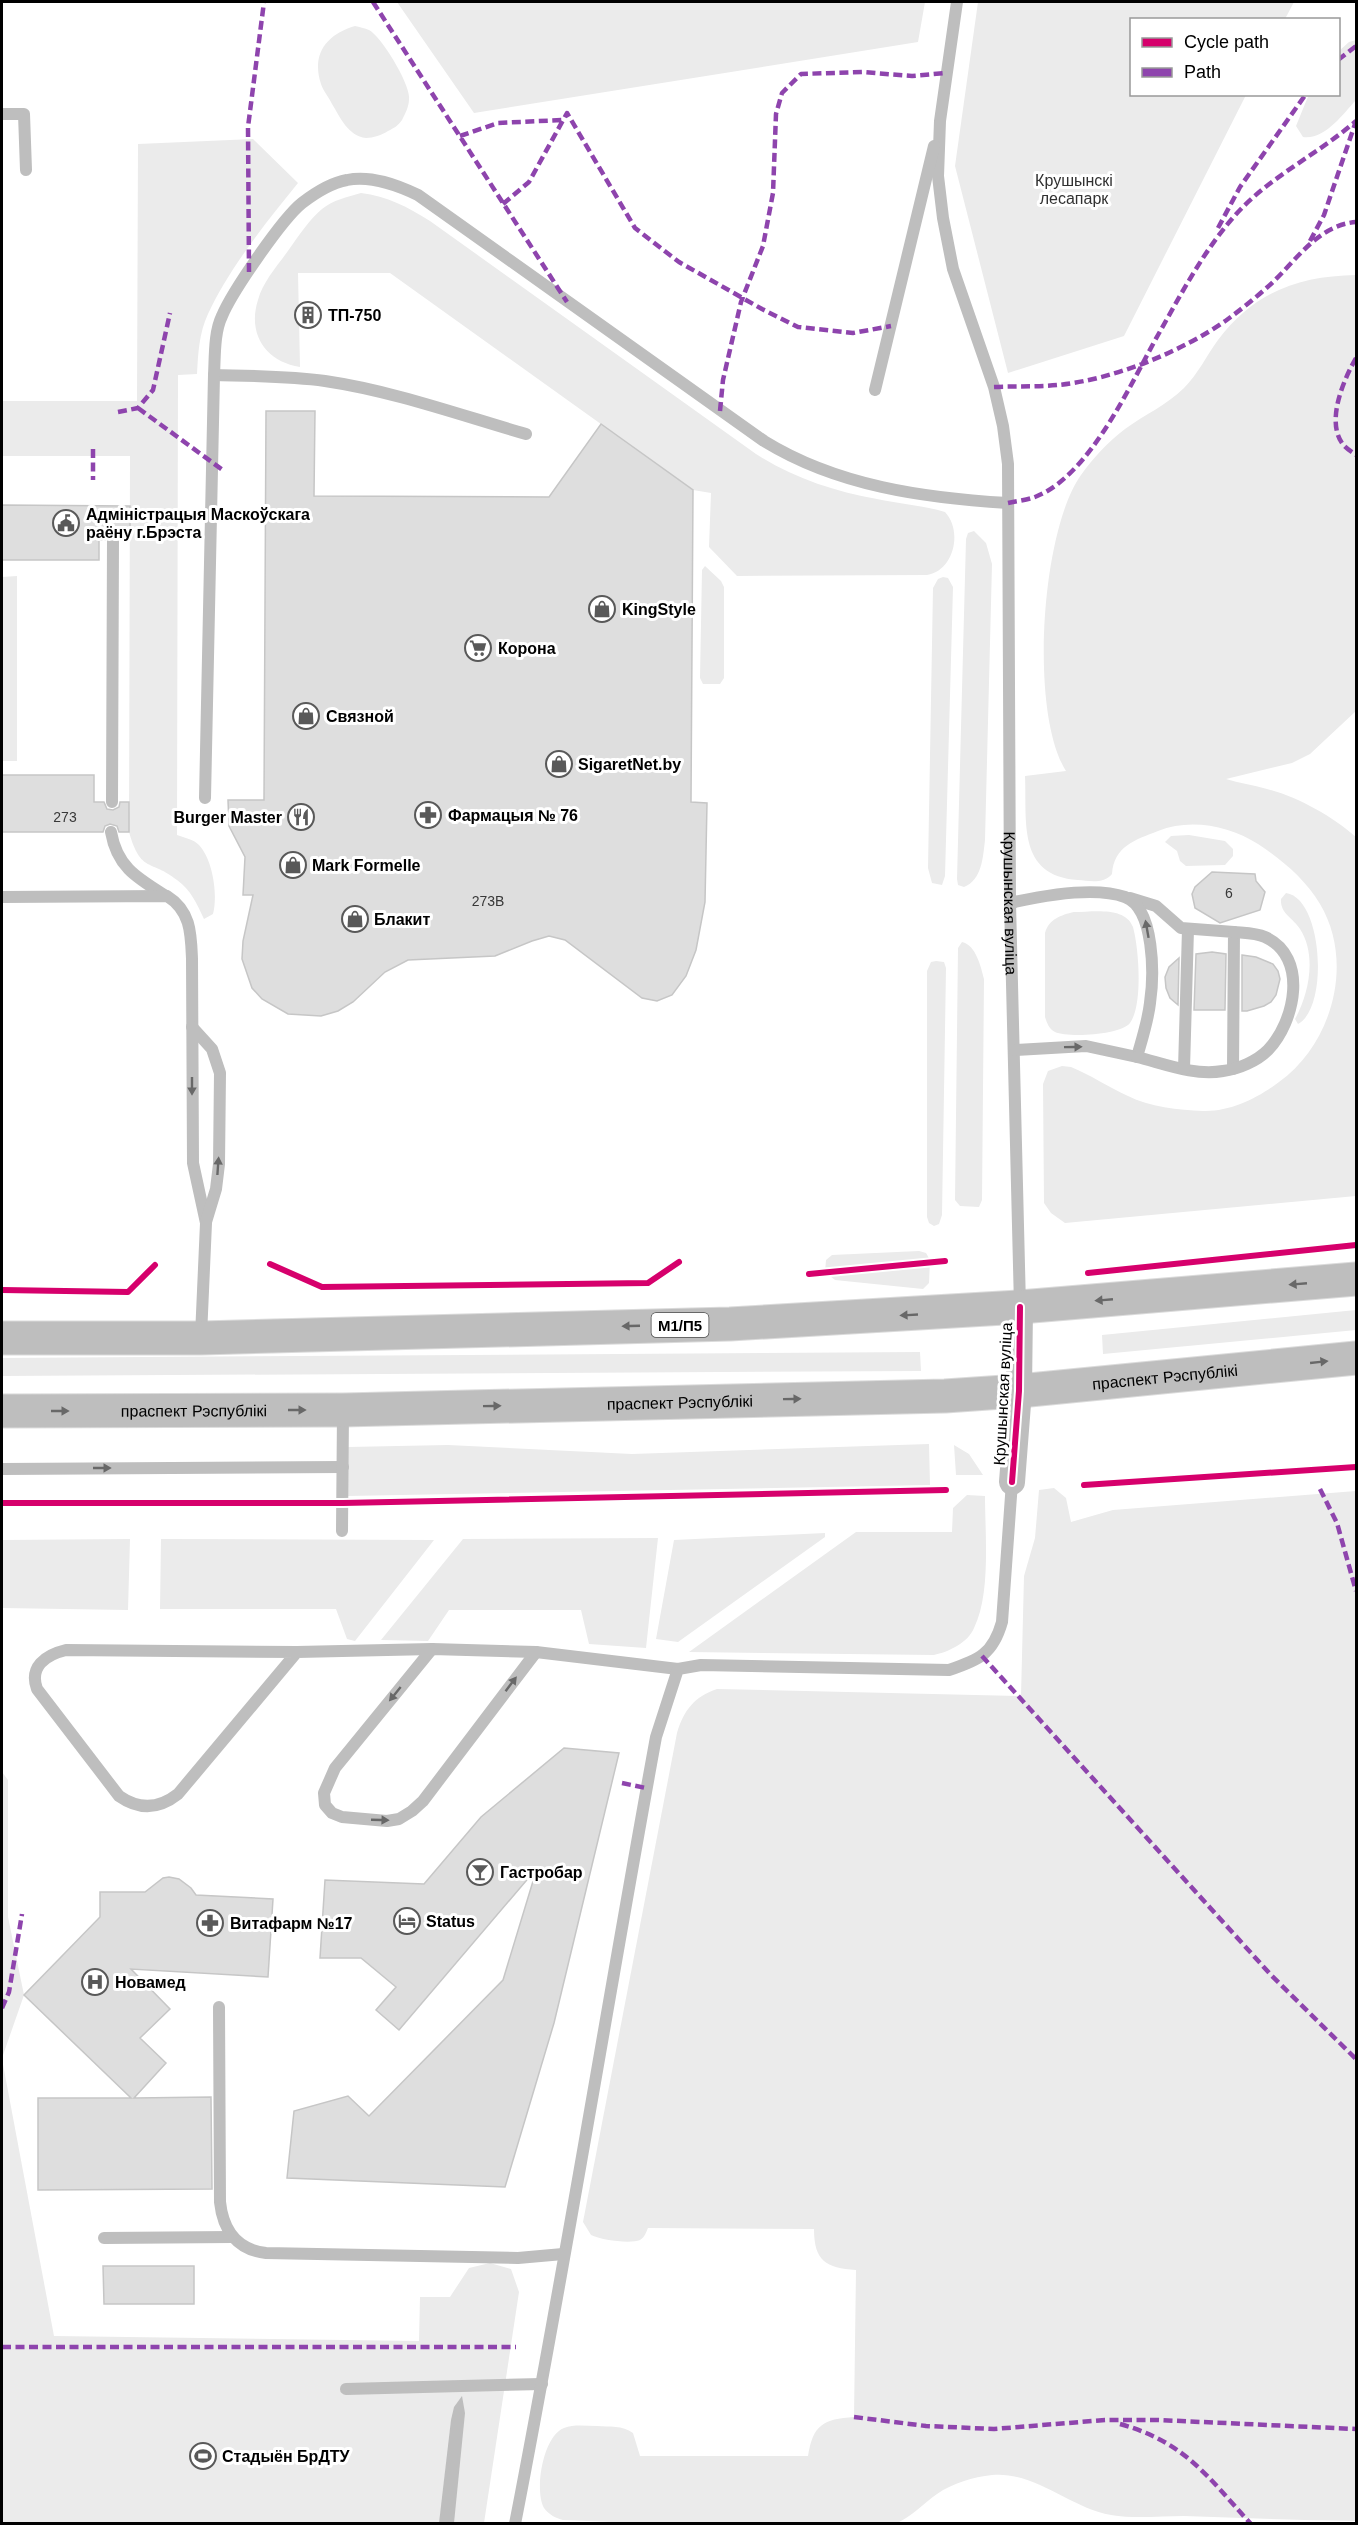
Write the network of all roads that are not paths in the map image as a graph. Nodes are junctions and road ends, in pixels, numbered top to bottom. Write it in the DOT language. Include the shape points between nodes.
graph roads {
  1 [pos="957,2"];
  2 [pos="2,114"];
  3 [pos="940,121"];
  4 [pos="26,170"];
  5 [pos="214,375"];
  6 [pos="875,390"];
  7 [pos="526,434"];
  8 [pos="1008,503"];
  9 [pos="113,540"];
  10 [pos="205,798"];
  11 [pos="112,802"];
  12 [pos="111,832"];
  13 [pos="168,896"];
  14 [pos="2,897"];
  15 [pos="1125,897"];
  16 [pos="1010,903"];
  17 [pos="1188,929"];
  18 [pos="1233,932"];
  19 [pos="192,1027"];
  20 [pos="1015,1050"];
  21 [pos="1137,1057"];
  22 [pos="1184,1069"];
  23 [pos="1233,1069"];
  24 [pos="206,1223"];
  25 [pos="1356,1279"];
  26 [pos="1020,1307"];
  27 [pos="2,1338"];
  28 [pos="201,1338"];
  29 [pos="1356,1358"];
  30 [pos="1019,1391"];
  31 [pos="343,1410"];
  32 [pos="2,1411"];
  33 [pos="343,1467"];
  34 [pos="2,1469"];
  35 [pos="1012,1482"];
  36 [pos="342,1531"];
  37 [pos="432,1649"];
  38 [pos="297,1652"];
  39 [pos="536,1652"];
  40 [pos="678,1669"];
  41 [pos="219,2007"];
  42 [pos="232,2237"];
  43 [pos="104,2238"];
  44 [pos="563,2254"];
  45 [pos="542,2384"];
  46 [pos="346,2389"];
  47 [pos="516,2523"];
  1 -- 3 [label="lane"];
  2 -- 4 [label="lane" via="24,114"];
  3 -- 6 [label="lane"];
  3 -- 8 [label="lane, Крушынская вуліца" via="938,176 943,218 953,268 1004,426"];
  5 -- 7 [label="lane" via="327,381"];
  5 -- 8 [label="lane" via="221,317 280,228 300,204 324,188 348,180 371,180 418,195 786,455 835,475 925,495"];
  5 -- 10 [label="lane"];
  8 -- 16 [label="lane, Крушынская вуліца"];
  9 -- 11 [label="lane"];
  12 -- 13 [label="lane" via="120,861"];
  13 -- 14 [label="lane"];
  13 -- 19 [label="lane" via="182,909 190,929"];
  15 -- 16 [label="lane" via="1076,893"];
  15 -- 17 [label="lane" via="1156,906 1174,923"];
  21 -- 15 [label="lane, one-way" via="1150,1008 1152,974 1146,920 1138,906"];
  16 -- 20 [label="lane, Крушынская вуліца"];
  17 -- 18 [label="lane"];
  17 -- 22 [label="lane"];
  18 -- 23 [label="lane"];
  18 -- 23 [label="lane" via="1265,938 1278,946 1293,974 1293,993 1284,1025 1268,1050"];
  19 -- 24 [label="lane, one-way" via="193,1163"];
  24 -- 19 [label="lane, one-way" via="219,1164 219,1073 212,1049"];
  20 -- 21 [label="lane, one-way" via="1086,1046"];
  20 -- 26 [label="lane, Крушынская вуліца"];
  21 -- 22 [label="lane"];
  22 -- 23 [label="lane"];
  24 -- 28 [label="lane"];
  25 -- 26 [label="highway, М1/П5, one-way"];
  26 -- 28 [label="highway, М1/П5, one-way" via="718,1324"];
  26 -- 30 [label="street, Крушынская вуліца"];
  27 -- 28 [label="highway, М1/П5"];
  30 -- 29 [label="highway, праспект Рэспублікі, one-way"];
  31 -- 30 [label="highway, праспект Рэспублікі, one-way"];
  30 -- 35 [label="street, Крушынская вуліца"];
  32 -- 31 [label="highway, праспект Рэспублікі, one-way"];
  31 -- 33 [label="lane"];
  34 -- 33 [label="lane, one-way"];
  33 -- 36 [label="lane"];
  35 -- 40 [label="lane" via="1002,1622 994,1644 978,1658 949,1670 701,1665"];
  37 -- 38 [label="lane"];
  37 -- 39 [label="lane"];
  37 -- 39 [label="lane, one-way" via="334,1768 324,1792 325,1805 332,1813 387,1821 412,1812"];
  38 -- 38 [label="lane" via="66,1650 46,1657 34,1672 34,1681 119,1796 137,1805 158,1806 169,1802 187,1784"];
  39 -- 40 [label="lane"];
  40 -- 44 [label="lane" via="656,1737"];
  41 -- 42 [label="lane" via="220,2202 225,2226"];
  42 -- 43 [label="lane"];
  42 -- 44 [label="lane" via="248,2249 266,2253 518,2258"];
  44 -- 45 [label="lane"];
  45 -- 46 [label="lane"];
  45 -- 47 [label="lane"];
}
